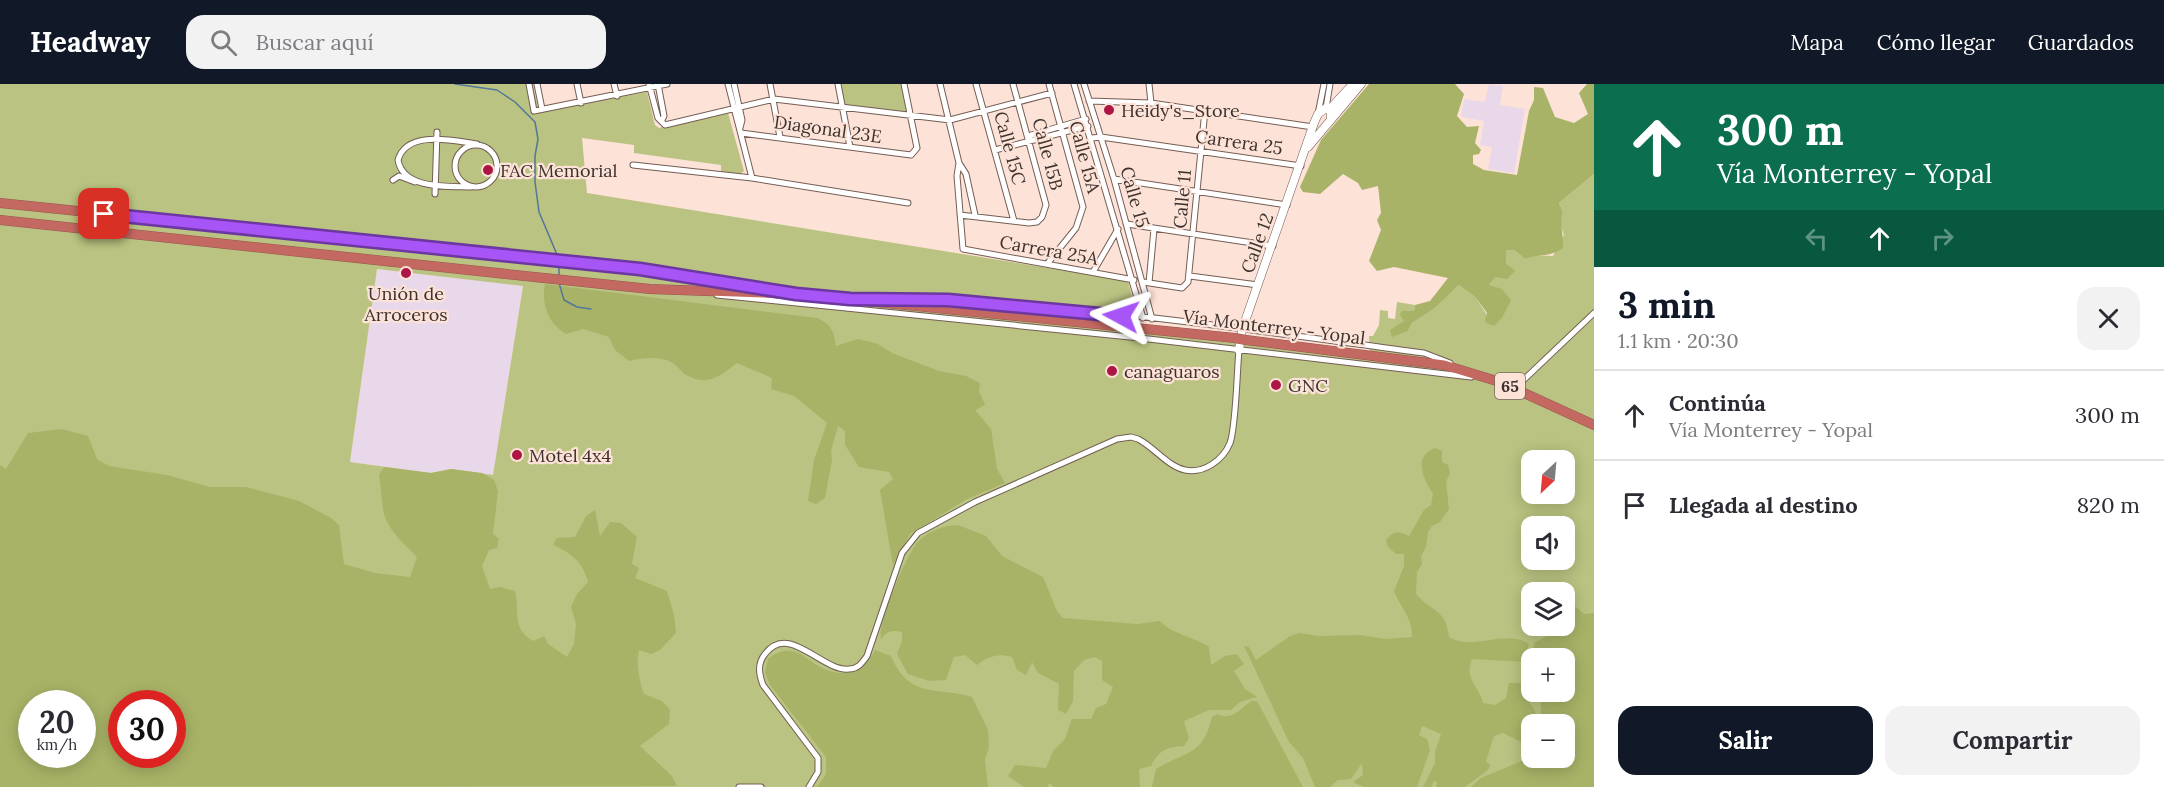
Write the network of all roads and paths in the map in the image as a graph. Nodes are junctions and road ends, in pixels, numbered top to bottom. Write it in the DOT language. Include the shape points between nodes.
graph roads {
  1 [pos="529,84"];
  2 [pos="537,84"];
  3 [pos="577,84"];
  4 [pos="614,84"];
  5 [pos="668,84"];
  6 [pos="728,84"];
  7 [pos="734,84"];
  8 [pos="770,84"];
  9 [pos="838,84"];
  10 [pos="904,84"];
  11 [pos="932,84"];
  12 [pos="976,84"];
  13 [pos="1013,84"];
  14 [pos="1048,84"];
  15 [pos="1074,84"];
  16 [pos="1084,84"];
  17 [pos="1149,84"];
  18 [pos="1324,84"];
  19 [pos="1330,84"];
  20 [pos="1353,84"];
  21 [pos="1361,84"];
  22 [pos="658,85"];
  23 [pos="940,85"];
  24 [pos="650,86"];
  25 [pos="1052,93"];
  26 [pos="617,96"];
  27 [pos="774,99"];
  28 [pos="1089,101"];
  29 [pos="1018,102"];
  30 [pos="581,103"];
  31 [pos="1151,103"];
  32 [pos="1081,104"];
  33 [pos="843,107"];
  34 [pos="736,108"];
  35 [pos="542,109"];
  36 [pos="1205,110"];
  37 [pos="985,111"];
  38 [pos="1324,111"];
  39 [pos="911,116"];
  40 [pos="1086,119"];
  41 [pos="1331,119"];
  42 [pos="662,120"];
  43 [pos="950,120"];
  44 [pos="1088,126"];
  45 [pos="1313,127"];
  46 [pos="1061,129"];
  47 [pos="740,131"];
  48 [pos="437,132"];
  49 [pos="1101,136"];
  50 [pos="780,137"];
  51 [pos="1092,138"];
  52 [pos="437,139"];
  53 [pos="1028,140"];
  54 [pos="477,144"];
  55 [pos="850,147"];
  56 [pos="1307,148"];
  57 [pos="995,150"];
  58 [pos="1201,152"];
  59 [pos="959,163"];
  60 [pos="633,165"];
  61 [pos="1301,166"];
  62 [pos="752,178"];
  63 [pos="1114,179"];
  64 [pos="393,180"];
  65 [pos="433,186"];
  66 [pos="471,187"];
  67 [pos="1198,193"];
  68 [pos="435,194"];
  69 [pos="0,203"];
  70 [pos="908,203"];
  71 [pos="1287,205"];
  72 [pos="1124,213"];
  73 [pos="1114,214"];
  74 [pos="960,215"];
  75 [pos="975,215"];
  76 [pos="0,220"];
  77 [pos="1014,221"];
  78 [pos="1127,224"];
  79 [pos="1118,229"];
  80 [pos="1154,229"];
  81 [pos="1194,234"];
  82 [pos="1273,246"];
  83 [pos="1047,264"];
  84 [pos="1093,272"];
  85 [pos="1190,276"];
  86 [pos="1134,280"];
  87 [pos="1146,283"];
  88 [pos="1258,285"];
  89 [pos="650,289"];
  90 [pos="796,294"];
  91 [pos="850,299"];
  92 [pos="1594,313"];
  93 [pos="1143,318"];
  94 [pos="1152,319"];
  95 [pos="1242,330"];
  96 [pos="1239,350"];
  97 [pos="1482,376"];
  98 [pos="1512,386"];
  99 [pos="1594,425"];
  100 [pos="739,787"];
  101 [pos="761,787"];
  102 [pos="809,787"];
  1 -- 35 [label="street" via="534,111"];
  2 -- 35 [label="street"];
  3 -- 30 [label="street"];
  4 -- 26 [label="street"];
  5 -- 22 [label="street"];
  6 -- 34 [label="street"];
  7 -- 34 [label="street"];
  8 -- 27 [label="street"];
  9 -- 33 [label="street"];
  10 -- 39 [label="street"];
  11 -- 23 [label="street"];
  12 -- 37 [label="street, Calle 15C"];
  13 -- 29 [label="street, Calle 15B"];
  14 -- 25 [label="street, Calle 15A"];
  15 -- 32 [label="street, Calle 15"];
  16 -- 28 [label="street, Calle 15"];
  17 -- 31 [label="street"];
  18 -- 38 [label="street"];
  19 -- 38 [label="street"];
  20 -- 38 [label="main road"];
  21 -- 41 [label="main road"];
  22 -- 24 [label="street"];
  22 -- 42 [label="street"];
  23 -- 43 [label="street"];
  24 -- 26 [label="street"];
  24 -- 42 [label="street" via="658,118"];
  25 -- 29 [label="street"];
  25 -- 46 [label="street, Calle 15A"];
  26 -- 30 [label="street"];
  27 -- 33 [label="street"];
  27 -- 34 [label="street"];
  27 -- 50 [label="street"];
  28 -- 31 [label="street"];
  28 -- 32 [label="street"];
  28 -- 49 [label="street, Calle 15"];
  29 -- 37 [label="street"];
  29 -- 53 [label="street, Calle 15B"];
  30 -- 35 [label="street"];
  31 -- 36 [label="street"];
  32 -- 40 [label="street, Calle 15"];
  33 -- 39 [label="street"];
  33 -- 55 [label="street"];
  34 -- 42 [label="street" via="668,124"];
  34 -- 47 [label="street"];
  36 -- 45 [label="street"];
  36 -- 58 [label="street, Calle 11"];
  37 -- 43 [label="street"];
  37 -- 57 [label="street, Calle 15C"];
  38 -- 41 [label="main road"];
  38 -- 45 [label="main road, Calle 12"];
  39 -- 43 [label="street"];
  39 -- 55 [label="street, Diagonal 23E" via="917,148 911,155"];
  40 -- 44 [label="street, Calle 15"];
  40 -- 46 [label="street"];
  41 -- 56 [label="main road"];
  43 -- 59 [label="street"];
  44 -- 46 [label="street"];
  44 -- 51 [label="street, Calle 15"];
  45 -- 56 [label="main road, Calle 12"];
  46 -- 53 [label="street"];
  46 -- 83 [label="street, Calle 15A" via="1082,214 1069,238"];
  47 -- 50 [label="street, Diagonal 23E"];
  47 -- 62 [label="street"];
  48 -- 52 [label="street"];
  49 -- 51 [label="street"];
  49 -- 58 [label="street, Carrera 25"];
  49 -- 63 [label="street, Calle 15"];
  50 -- 55 [label="street, Diagonal 23E"];
  51 -- 73 [label="street, Calle 15"];
  52 -- 54 [label="street"];
  52 -- 65 [label="street"];
  52 -- 65 [label="street" via="413,144 401,152 398,160 406,173"];
  53 -- 57 [label="street"];
  53 -- 77 [label="street, Calle 15B" via="1046,206 1042,217 1029,223"];
  54 -- 66 [label="street" via="464,148 456,162 459,179"];
  54 -- 66 [label="street" via="492,151 497,166 487,184"];
  56 -- 61 [label="main road, Calle 12"];
  57 -- 77 [label="street, Calle 15C"];
  58 -- 61 [label="street, Carrera 25"];
  58 -- 67 [label="street, Calle 11"];
  59 -- 74 [label="street"];
  59 -- 75 [label="street" via="966,174"];
  60 -- 62 [label="street"];
  61 -- 71 [label="main road, Calle 12"];
  62 -- 70 [label="street"];
  63 -- 67 [label="street"];
  63 -- 72 [label="street, Calle 15"];
  64 -- 65 [label="street" via="399,176"];
  65 -- 66 [label="street"];
  65 -- 68 [label="street"];
  67 -- 71 [label="street"];
  67 -- 81 [label="street, Calle 11"];
  69 -- 90 [label="highway, Vía Monterrey - Yopal / 65" via="640,269"];
  71 -- 82 [label="main road, Calle 12"];
  72 -- 73 [label="street"];
  72 -- 78 [label="street, Calle 15"];
  73 -- 79 [label="street, Calle 15"];
  74 -- 75 [label="street"];
  74 -- 83 [label="street, Carrera 25A" via="961,245 967,251"];
  75 -- 77 [label="street"];
  76 -- 89 [label="highway, Vía Monterrey - Yopal / 65"];
  78 -- 80 [label="street"];
  78 -- 87 [label="street, Calle 15"];
  79 -- 84 [label="street"];
  79 -- 86 [label="street, Calle 15"];
  80 -- 81 [label="street"];
  80 -- 87 [label="street"];
  81 -- 82 [label="street"];
  81 -- 85 [label="street, Calle 11"];
  82 -- 88 [label="main road, Calle 12"];
  83 -- 84 [label="street, Carrera 25A"];
  84 -- 86 [label="street, Carrera 25A"];
  85 -- 87 [label="street, Calle 11" via="1182,288"];
  85 -- 88 [label="street"];
  86 -- 93 [label="street, Calle 15"];
  87 -- 94 [label="street, Calle 15"];
  88 -- 95 [label="main road, Calle 12"];
  89 -- 90 [label="highway, Vía Monterrey - Yopal / 65"];
  89 -- 96 [label="street, 65"];
  90 -- 91 [label="highway, Vía Monterrey - Yopal / 65"];
  91 -- 93 [label="street, 65" via="948,300"];
  91 -- 97 [label="highway, Vía Monterrey - Yopal / 65, bridge" via="1421,360"];
  92 -- 98 [label="street"];
  93 -- 94 [label="street, 65"];
  94 -- 95 [label="street, 65"];
  95 -- 96 [label="main road, Calle 12"];
  95 -- 97 [label="street, 65" via="1424,353"];
  96 -- 98 [label="street, 65" via="1422,370"];
  96 -- 102 [label="street" via="1230,442 1214,463 1185,470 1138,439 1117,439 975,502 918,533 902,553 861,665 851,670 839,669 797,645 780,644 764,655 759,673 763,685 818,758 818,772"];
  97 -- 98 [label="highway, Vía Monterrey - Yopal / 65"];
  98 -- 99 [label="highway, Vía Monterrey - Yopal / 65"];
  100 -- 101 [label="street"];
}
